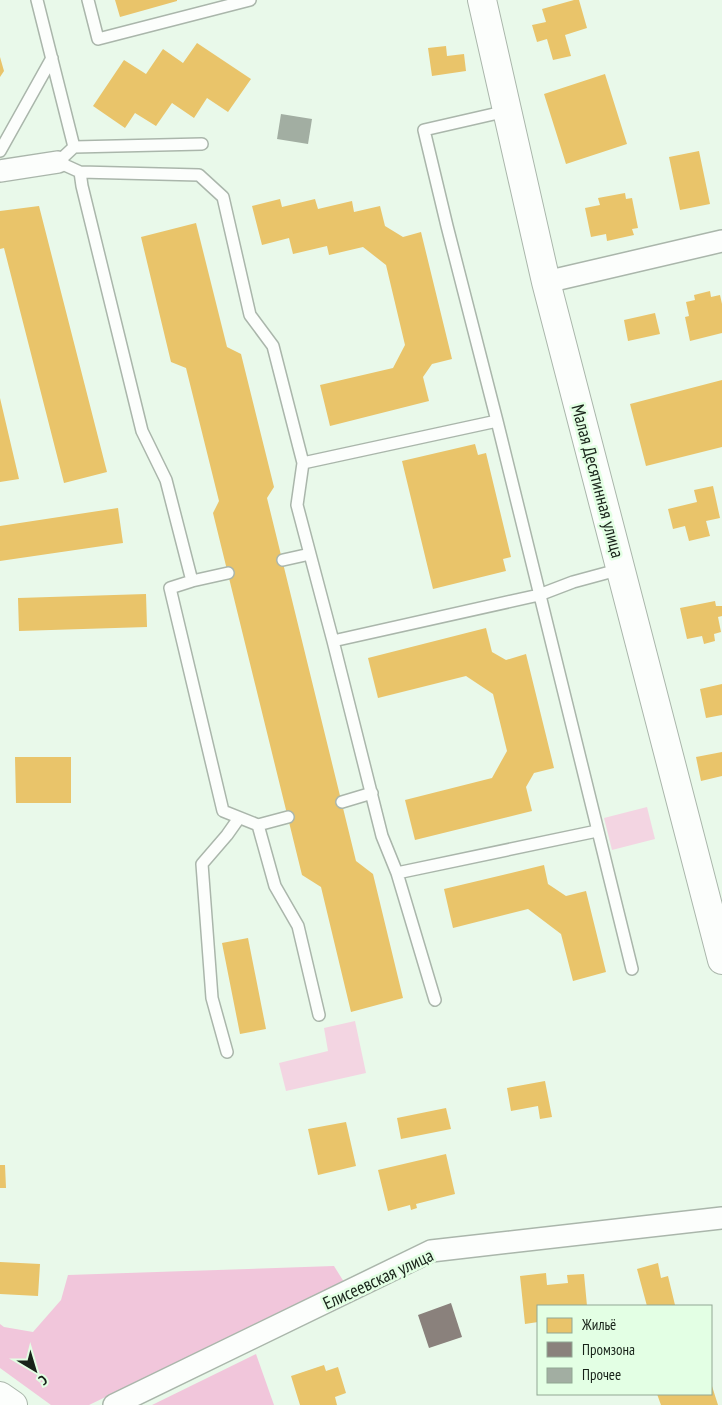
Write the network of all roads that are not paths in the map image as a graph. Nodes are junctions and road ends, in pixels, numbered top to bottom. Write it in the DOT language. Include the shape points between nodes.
graph roads {
  1 [pos="37,0"];
  2 [pos="88,0"];
  3 [pos="250,0"];
  4 [pos="482,0"];
  5 [pos="52,58"];
  6 [pos="507,111"];
  7 [pos="202,144"];
  8 [pos="74,146"];
  9 [pos="0,150"];
  10 [pos="58,162"];
  11 [pos="0,170"];
  12 [pos="80,172"];
  13 [pos="722,241"];
  14 [pos="546,282"];
  15 [pos="497,421"];
  16 [pos="304,463"];
  17 [pos="310,554"];
  18 [pos="282,560"];
  19 [pos="621,569"];
  20 [pos="228,573"];
  21 [pos="192,581"];
  22 [pos="539,595"];
  23 [pos="333,642"];
  24 [pos="372,794"];
  25 [pos="342,802"];
  26 [pos="288,817"];
  27 [pos="239,818"];
  28 [pos="258,825"];
  29 [pos="597,831"];
  30 [pos="398,874"];
  31 [pos="721,950"];
  32 [pos="632,969"];
  33 [pos="434,1000"];
  34 [pos="319,1016"];
  35 [pos="227,1052"];
  36 [pos="722,1218"];
  37 [pos="0,1396"];
  38 [pos="13,1405"];
  39 [pos="114,1405"];
  1 -- 5 [label="lane"];
  2 -- 3 [label="lane" via="98,39"];
  4 -- 6 [label="street, Малая Десятинная улица"];
  5 -- 8 [label="lane"];
  5 -- 9 [label="lane"];
  6 -- 14 [label="street, Малая Десятинная улица"];
  6 -- 15 [label="lane" via="424,130"];
  7 -- 8 [label="lane"];
  8 -- 10 [label="lane"];
  10 -- 11 [label="street"];
  10 -- 12 [label="lane"];
  12 -- 16 [label="lane" via="199,175 223,196 250,315 273,346"];
  12 -- 21 [label="lane" via="142,431 166,480"];
  13 -- 14 [label="street"];
  14 -- 19 [label="street, Малая Десятинная улица"];
  15 -- 16 [label="lane"];
  15 -- 22 [label="lane"];
  16 -- 17 [label="lane" via="297,505"];
  17 -- 18 [label="lane"];
  17 -- 23 [label="lane"];
  19 -- 22 [label="lane"];
  19 -- 31 [label="street, Малая Десятинная улица"];
  20 -- 21 [label="lane"];
  21 -- 27 [label="lane" via="170,588 223,811"];
  22 -- 23 [label="lane"];
  22 -- 29 [label="lane"];
  23 -- 24 [label="lane"];
  24 -- 25 [label="lane"];
  24 -- 30 [label="lane" via="382,836"];
  26 -- 28 [label="lane"];
  27 -- 28 [label="lane"];
  27 -- 35 [label="lane" via="202,864 212,998"];
  28 -- 34 [label="lane" via="275,886 298,926"];
  29 -- 30 [label="lane"];
  29 -- 32 [label="lane"];
  30 -- 33 [label="lane"];
  36 -- 39 [label="street, Елисеевская улица" via="431,1251"];
  37 -- 38 [label="street"];
}
